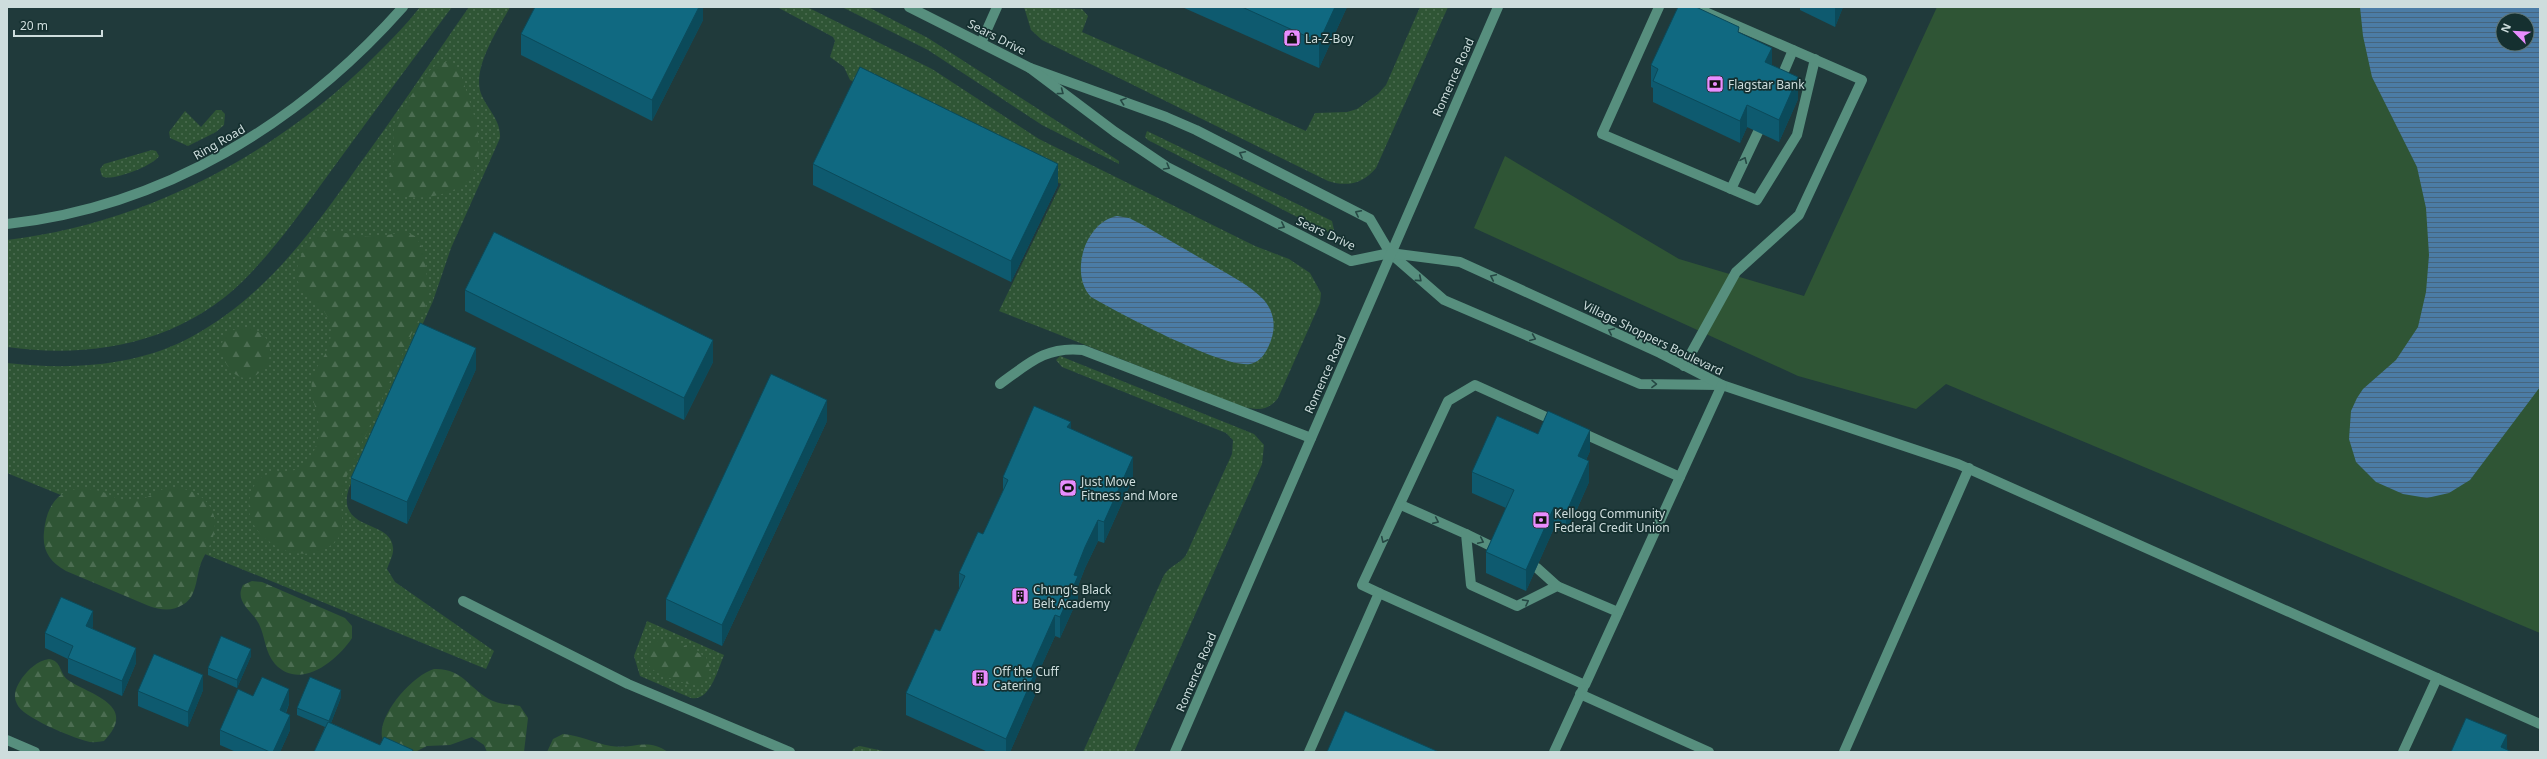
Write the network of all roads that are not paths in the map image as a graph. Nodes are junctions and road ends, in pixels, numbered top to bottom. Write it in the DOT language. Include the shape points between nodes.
graph roads {
  1 [pos="403,7"];
  2 [pos="909,7"];
  3 [pos="997,7"];
  4 [pos="1498,7"];
  5 [pos="1659,7"];
  6 [pos="1694,7"];
  7 [pos="980,43"];
  8 [pos="1793,50"];
  9 [pos="1815,59"];
  10 [pos="1030,68"];
  11 [pos="1777,89"];
  12 [pos="1758,132"];
  13 [pos="1731,189"];
  14 [pos="7,224"];
  15 [pos="1390,253"];
  16 [pos="1684,366"];
  17 [pos="1000,384"];
  18 [pos="1722,385"];
  19 [pos="1311,438"];
  20 [pos="1969,468"];
  21 [pos="1680,477"];
  22 [pos="1400,505"];
  23 [pos="1466,534"];
  24 [pos="1498,549"];
  25 [pos="1537,568"];
  26 [pos="1557,586"];
  27 [pos="1379,593"];
  28 [pos="463,601"];
  29 [pos="1618,612"];
  30 [pos="2437,678"];
  31 [pos="1582,690"];
  32 [pos="2540,724"];
  33 [pos="7,740"];
  34 [pos="35,752"];
  35 [pos="790,752"];
  36 [pos="1175,752"];
  37 [pos="1309,752"];
  38 [pos="1554,752"];
  39 [pos="1709,752"];
  40 [pos="1844,752"];
  41 [pos="2403,752"];
  1 -- 14 [label="street, Ring Road" via="370,42 314,92 259,134 215,160 165,184 125,198 68,214"];
  2 -- 7 [label="street, Sears Drive"];
  3 -- 7 [label="street"];
  4 -- 15 [label="street, Romence Road"];
  5 -- 13 [label="street" via="1602,134"];
  6 -- 8 [label="street"];
  7 -- 10 [label="street, Sears Drive"];
  8 -- 9 [label="street"];
  8 -- 11 [label="street"];
  9 -- 13 [label="street" via="1796,135 1758,200"];
  9 -- 16 [label="street" via="1862,80 1799,215 1736,272"];
  15 -- 10 [label="street, Sears Drive, one-way" via="1370,219 1172,120"];
  10 -- 15 [label="street, Sears Drive, one-way" via="1139,150 1191,180 1351,261"];
  13 -- 12 [label="street, one-way"];
  16 -- 15 [label="street, Village Shoppers Boulevard, one-way" via="1460,262"];
  15 -- 18 [label="street, Village Shoppers Boulevard, one-way" via="1444,300 1640,384"];
  15 -- 19 [label="street, Romence Road"];
  16 -- 18 [label="street, Village Shoppers Boulevard"];
  17 -- 19 [label="street" via="1049,351 1067,348 1083,350"];
  18 -- 20 [label="street"];
  18 -- 21 [label="street"];
  19 -- 36 [label="street, Romence Road"];
  20 -- 30 [label="street"];
  20 -- 40 [label="street"];
  21 -- 22 [label="street" via="1475,385 1448,401"];
  21 -- 29 [label="street"];
  22 -- 23 [label="street, one-way"];
  22 -- 27 [label="street, one-way" via="1362,586"];
  23 -- 24 [label="street, one-way"];
  23 -- 26 [label="street, one-way" via="1471,585 1518,606"];
  25 -- 26 [label="street"];
  26 -- 29 [label="street"];
  27 -- 31 [label="street"];
  27 -- 37 [label="street"];
  28 -- 35 [label="street" via="628,684"];
  29 -- 31 [label="street"];
  30 -- 32 [label="street"];
  30 -- 41 [label="street"];
  31 -- 38 [label="street"];
  31 -- 39 [label="street"];
  33 -- 34 [label="street"];
}
